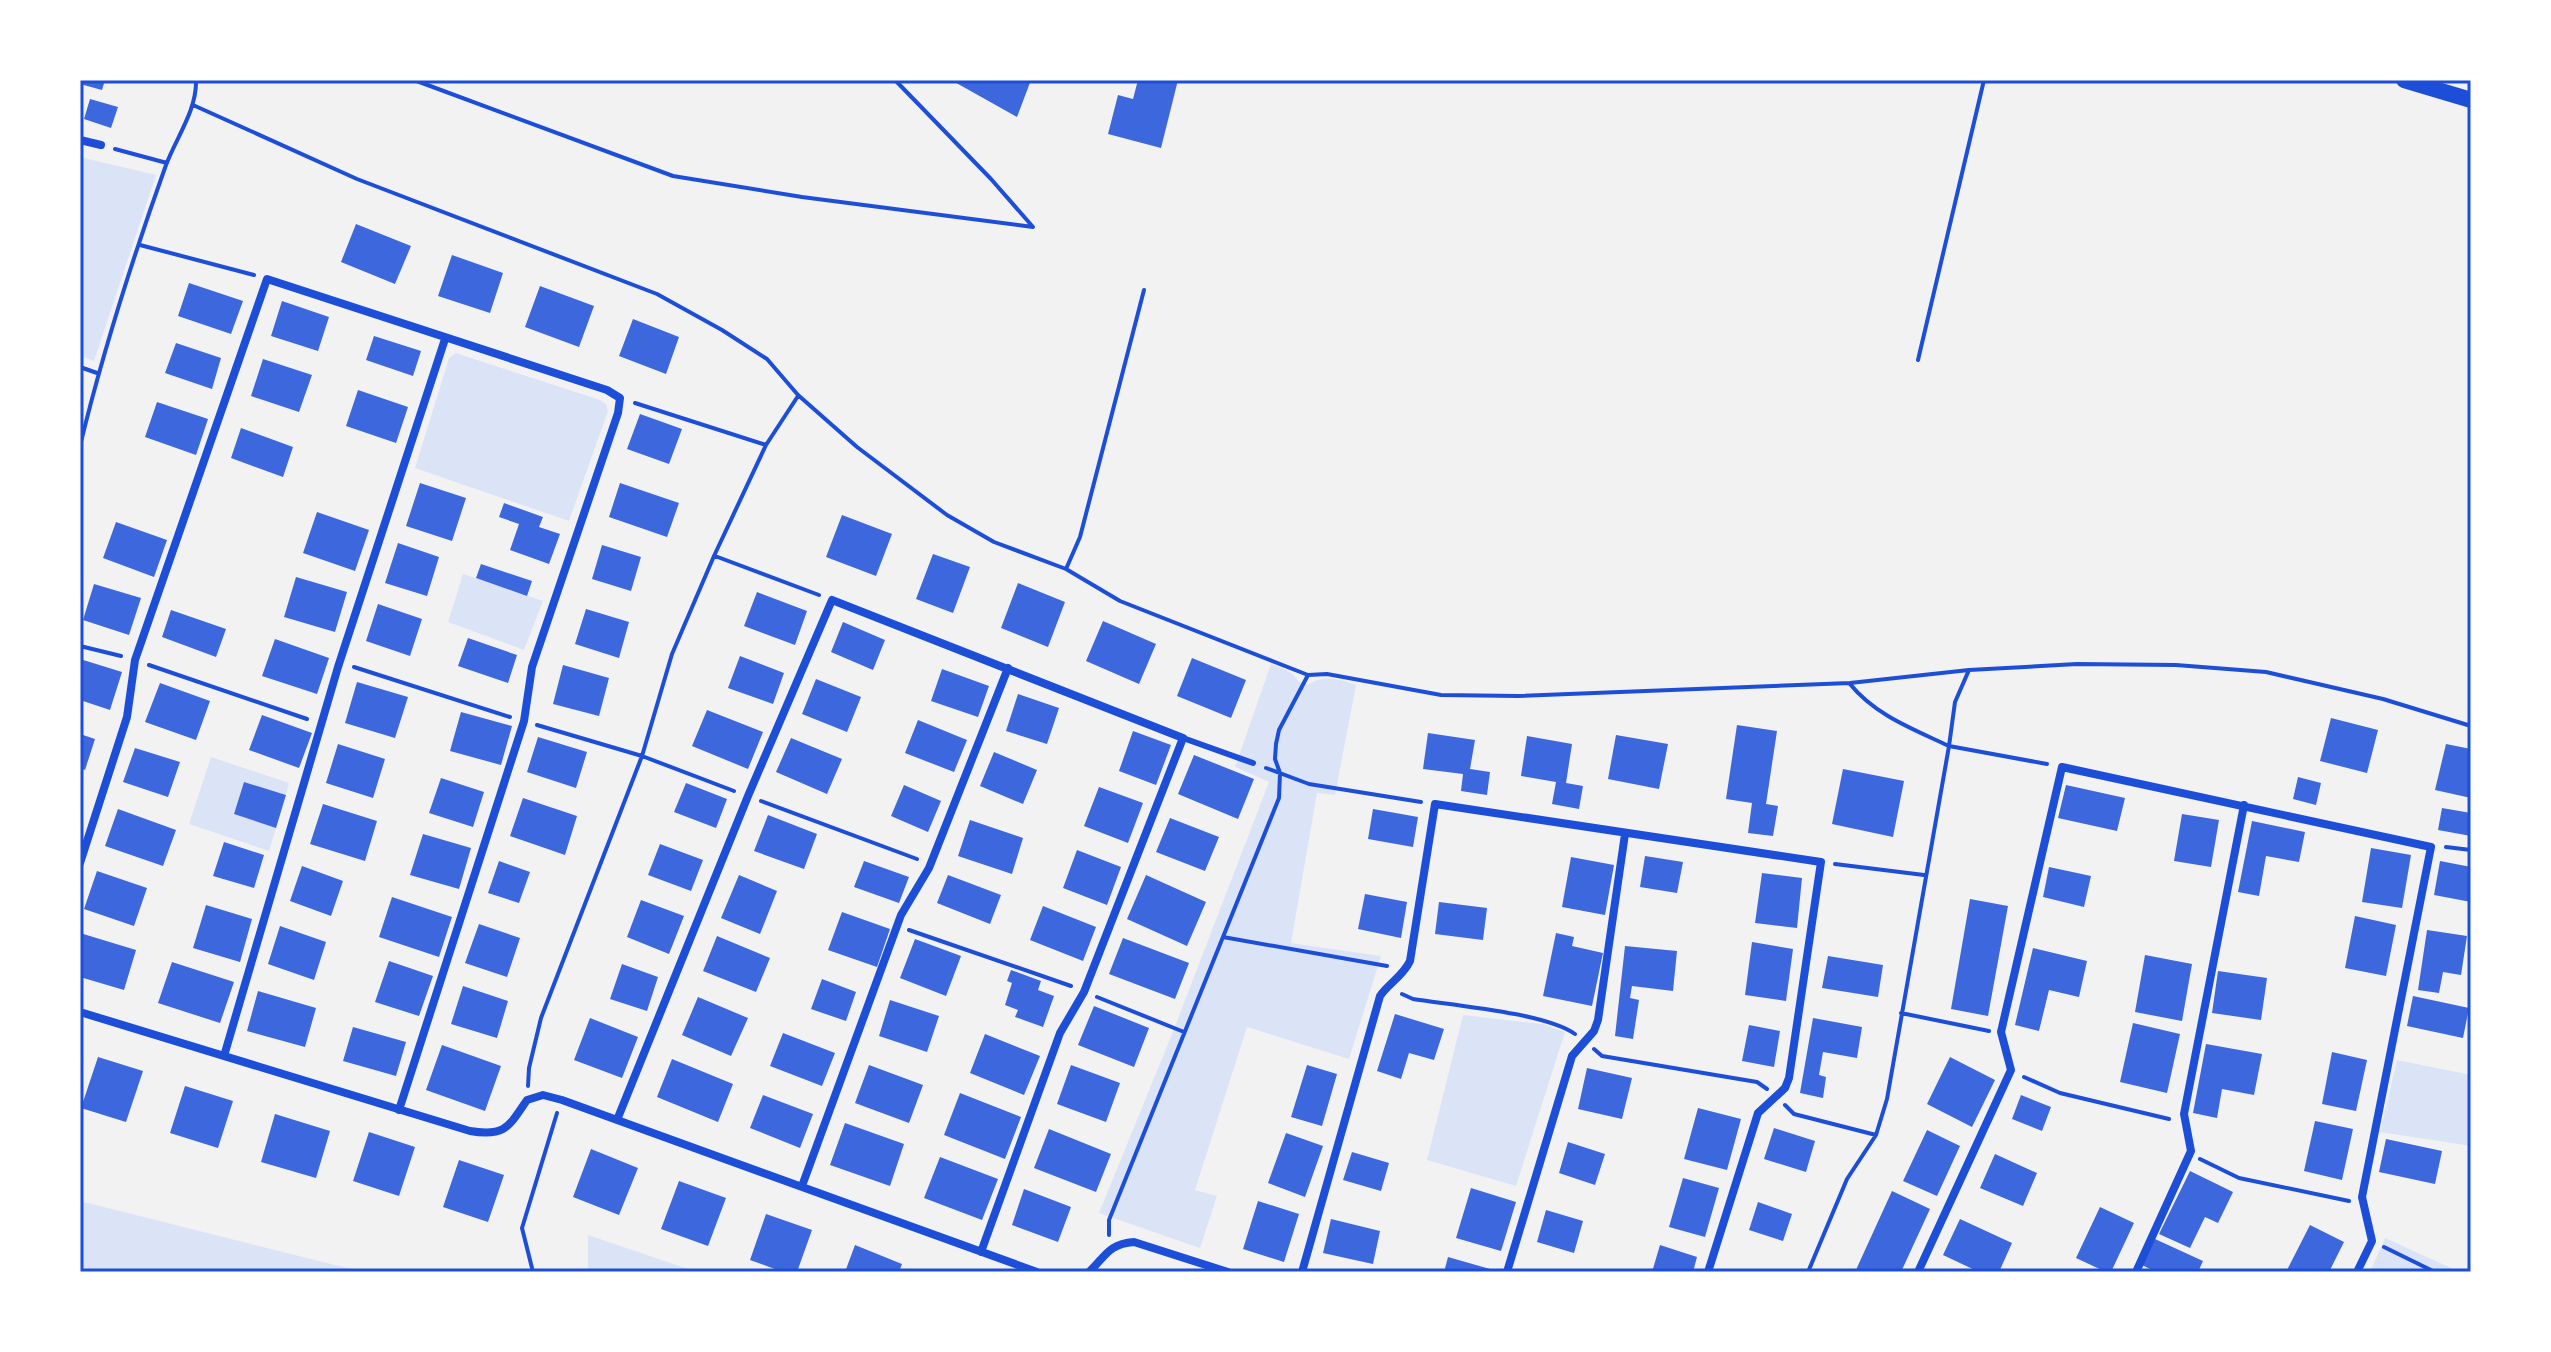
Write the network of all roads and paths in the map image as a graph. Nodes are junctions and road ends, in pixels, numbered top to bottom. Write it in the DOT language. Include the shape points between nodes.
graph roads {
  1 [pos="196,80"];
  2 [pos="414,80"];
  3 [pos="895,80"];
  4 [pos="1984,80"];
  5 [pos="2409,81"];
  6 [pos="2471,100"];
  7 [pos="193,105"];
  8 [pos="80,140"];
  9 [pos="101,145"];
  10 [pos="167,163"];
  11 [pos="140,245"];
  12 [pos="267,279"];
  13 [pos="1144,290"];
  14 [pos="445,339"];
  15 [pos="1918,360"];
  16 [pos="80,367"];
  17 [pos="98,373"];
  18 [pos="798,395"];
  19 [pos="620,398"];
  20 [pos="766,445"];
  21 [pos="80,446"];
  22 [pos="714,556"];
  23 [pos="1066,569"];
  24 [pos="832,600"];
  25 [pos="80,646"];
  26 [pos="135,660"];
  27 [pos="338,667"];
  28 [pos="1008,668"];
  29 [pos="1969,670"];
  30 [pos="1308,675"];
  31 [pos="1850,683"];
  32 [pos="524,721"];
  33 [pos="321,724"];
  34 [pos="2471,726"];
  35 [pos="1183,738"];
  36 [pos="1949,746"];
  37 [pos="642,756"];
  38 [pos="1253,763"];
  39 [pos="2062,767"];
  40 [pos="1280,773"];
  41 [pos="748,796"];
  42 [pos="1435,804"];
  43 [pos="2244,805"];
  44 [pos="1625,834"];
  45 [pos="2431,847"];
  46 [pos="2471,850"];
  47 [pos="1821,862"];
  48 [pos="80,863"];
  49 [pos="929,868"];
  50 [pos="1924,875"];
  51 [pos="897,925"];
  52 [pos="1223,937"];
  53 [pos="1404,972"];
  54 [pos="1387,986"];
  55 [pos="1084,992"];
  56 [pos="80,1012"];
  57 [pos="1901,1013"];
  58 [pos="1184,1032"];
  59 [pos="2001,1032"];
  60 [pos="1586,1042"];
  61 [pos="224,1056"];
  62 [pos="2011,1070"];
  63 [pos="1777,1096"];
  64 [pos="527,1100"];
  65 [pos="562,1100"];
  66 [pos="399,1110"];
  67 [pos="617,1120"];
  68 [pos="2188,1134"];
  69 [pos="1876,1135"];
  70 [pos="802,1186"];
  71 [pos="2363,1203"];
  72 [pos="2372,1241"];
  73 [pos="1108,1251"];
  74 [pos="981,1252"];
  75 [pos="533,1272"];
  76 [pos="1037,1272"];
  77 [pos="1089,1272"];
  78 [pos="1228,1272"];
  79 [pos="1302,1272"];
  80 [pos="1507,1272"];
  81 [pos="1708,1272"];
  82 [pos="1808,1272"];
  83 [pos="1918,1272"];
  84 [pos="2136,1272"];
  85 [pos="2357,1272"];
  86 [pos="2435,1272"];
  1 -- 7 [label="path"];
  2 -- 3 [label="path" via="673,176 1033,227"];
  4 -- 15 [label="path"];
  5 -- 6 [label="main road"];
  7 -- 10 [label="path"];
  7 -- 18 [label="path" via="357,179 657,294 767,359"];
  8 -- 9 [label="street"];
  9 -- 10 [label="path"];
  10 -- 11 [label="path"];
  11 -- 12 [label="path"];
  11 -- 17 [label="path"];
  12 -- 14 [label="street"];
  12 -- 26 [label="street"];
  13 -- 23 [label="path" via="1080,537"];
  14 -- 19 [label="street"];
  14 -- 27 [label="street"];
  16 -- 17 [label="path"];
  17 -- 21 [label="path"];
  18 -- 20 [label="path"];
  18 -- 23 [label="path" via="947,515 994,542"];
  19 -- 20 [label="path"];
  19 -- 32 [label="street" via="532,667"];
  20 -- 22 [label="path"];
  22 -- 24 [label="path"];
  22 -- 37 [label="path" via="672,654"];
  23 -- 30 [label="path" via="1120,601"];
  24 -- 28 [label="street"];
  24 -- 41 [label="street"];
  25 -- 26 [label="path"];
  26 -- 33 [label="path"];
  26 -- 48 [label="street" via="127,717"];
  27 -- 32 [label="path" via="354,667"];
  27 -- 33 [label="street"];
  28 -- 35 [label="street"];
  28 -- 49 [label="street"];
  29 -- 31 [label="path"];
  29 -- 34 [label="path" via="2077,664 2266,672"];
  29 -- 36 [label="path" via="1955,702"];
  30 -- 31 [label="path" via="1441,695 1502,696"];
  30 -- 40 [label="path" via="1279,730 1275,759"];
  31 -- 36 [label="path" via="1863,699 1897,722"];
  32 -- 37 [label="path"];
  32 -- 66 [label="street"];
  33 -- 61 [label="street"];
  35 -- 38 [label="lane"];
  35 -- 55 [label="street"];
  36 -- 39 [label="path"];
  36 -- 50 [label="path"];
  37 -- 41 [label="path"];
  37 -- 64 [label="path" via="541,1018"];
  39 -- 43 [label="street"];
  39 -- 59 [label="street"];
  40 -- 42 [label="path" via="1309,784"];
  40 -- 52 [label="path" via="1279,798"];
  41 -- 49 [label="path" via="914,856"];
  41 -- 67 [label="street"];
  42 -- 44 [label="street"];
  42 -- 53 [label="street"];
  43 -- 45 [label="street"];
  43 -- 68 [label="street" via="2184,1114"];
  44 -- 47 [label="street"];
  44 -- 60 [label="street" via="1598,1020"];
  45 -- 46 [label="path"];
  45 -- 71 [label="street"];
  47 -- 50 [label="path"];
  47 -- 63 [label="street" via="1789,1078"];
  49 -- 51 [label="street"];
  50 -- 57 [label="path"];
  51 -- 55 [label="path"];
  51 -- 70 [label="street"];
  52 -- 53 [label="path"];
  52 -- 58 [label="path"];
  53 -- 54 [label="street"];
  54 -- 60 [label="path" via="1413,999 1554,1024"];
  54 -- 79 [label="street"];
  55 -- 58 [label="path"];
  55 -- 74 [label="street" via="1060,1033"];
  56 -- 61 [label="street"];
  57 -- 59 [label="path"];
  57 -- 69 [label="path"];
  58 -- 73 [label="path" via="1109,1220"];
  59 -- 62 [label="street"];
  60 -- 63 [label="path" via="1602,1056 1757,1082"];
  60 -- 80 [label="street" via="1572,1056"];
  61 -- 66 [label="street"];
  62 -- 68 [label="path" via="2060,1093 2170,1119"];
  62 -- 83 [label="street"];
  63 -- 69 [label="path" via="1794,1114"];
  63 -- 81 [label="street" via="1758,1113"];
  64 -- 65 [label="street" via="543,1095"];
  64 -- 66 [label="street" via="512,1124 484,1133"];
  65 -- 67 [label="street"];
  65 -- 75 [label="path" via="522,1228"];
  67 -- 70 [label="street"];
  68 -- 71 [label="path" via="2200,1159 2239,1178"];
  68 -- 84 [label="street" via="2191,1151"];
  69 -- 82 [label="path" via="1847,1179"];
  70 -- 74 [label="street"];
  71 -- 72 [label="street"];
  72 -- 85 [label="street"];
  72 -- 86 [label="path"];
  73 -- 77 [label="street"];
  73 -- 78 [label="street" via="1134,1242"];
  74 -- 76 [label="street"];
}
